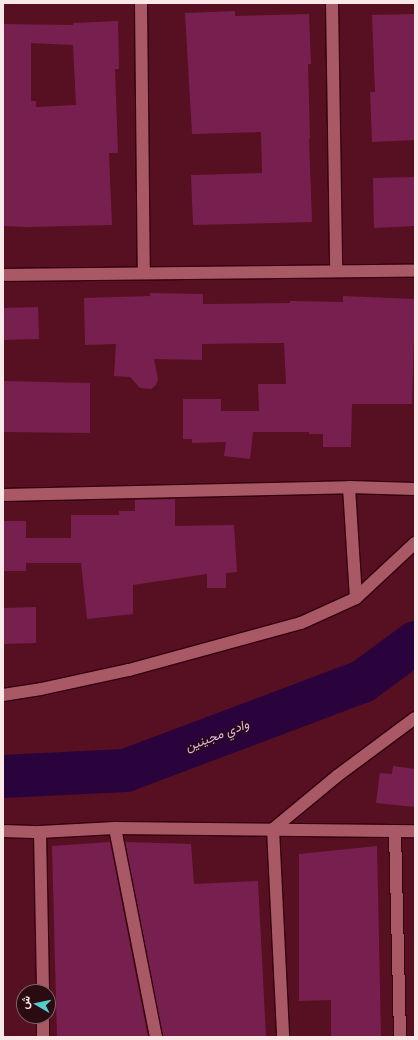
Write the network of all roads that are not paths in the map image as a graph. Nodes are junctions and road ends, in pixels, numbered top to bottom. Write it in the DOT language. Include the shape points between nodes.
graph roads {
  1 [pos="141,3"];
  2 [pos="332,3"];
  3 [pos="415,271"];
  4 [pos="336,272"];
  5 [pos="144,273"];
  6 [pos="3,275"];
  7 [pos="349,487"];
  8 [pos="415,489"];
  9 [pos="3,495"];
  10 [pos="415,543"];
  11 [pos="356,598"];
  12 [pos="3,695"];
  13 [pos="415,718"];
  14 [pos="115,828"];
  15 [pos="273,829"];
  16 [pos="3,831"];
  17 [pos="395,831"];
  18 [pos="415,831"];
  19 [pos="40,832"];
  20 [pos="42,984"];
  21 [pos="43,1024"];
  22 [pos="43,1037"];
  23 [pos="156,1037"];
  24 [pos="283,1037"];
  25 [pos="400,1037"];
  1 -- 5 [label="street"];
  2 -- 4 [label="street"];
  3 -- 4 [label="street"];
  4 -- 5 [label="street"];
  5 -- 6 [label="street"];
  7 -- 8 [label="street"];
  7 -- 9 [label="street"];
  7 -- 11 [label="street"];
  10 -- 11 [label="street"];
  11 -- 12 [label="street" via="293,625 129,670"];
  13 -- 15 [label="street"];
  14 -- 15 [label="street"];
  14 -- 19 [label="street"];
  14 -- 23 [label="street"];
  15 -- 17 [label="street"];
  15 -- 24 [label="street"];
  16 -- 19 [label="street"];
  17 -- 18 [label="street"];
  17 -- 25 [label="street"];
  19 -- 20 [label="street"];
  21 -- 22 [label="street"];
}
